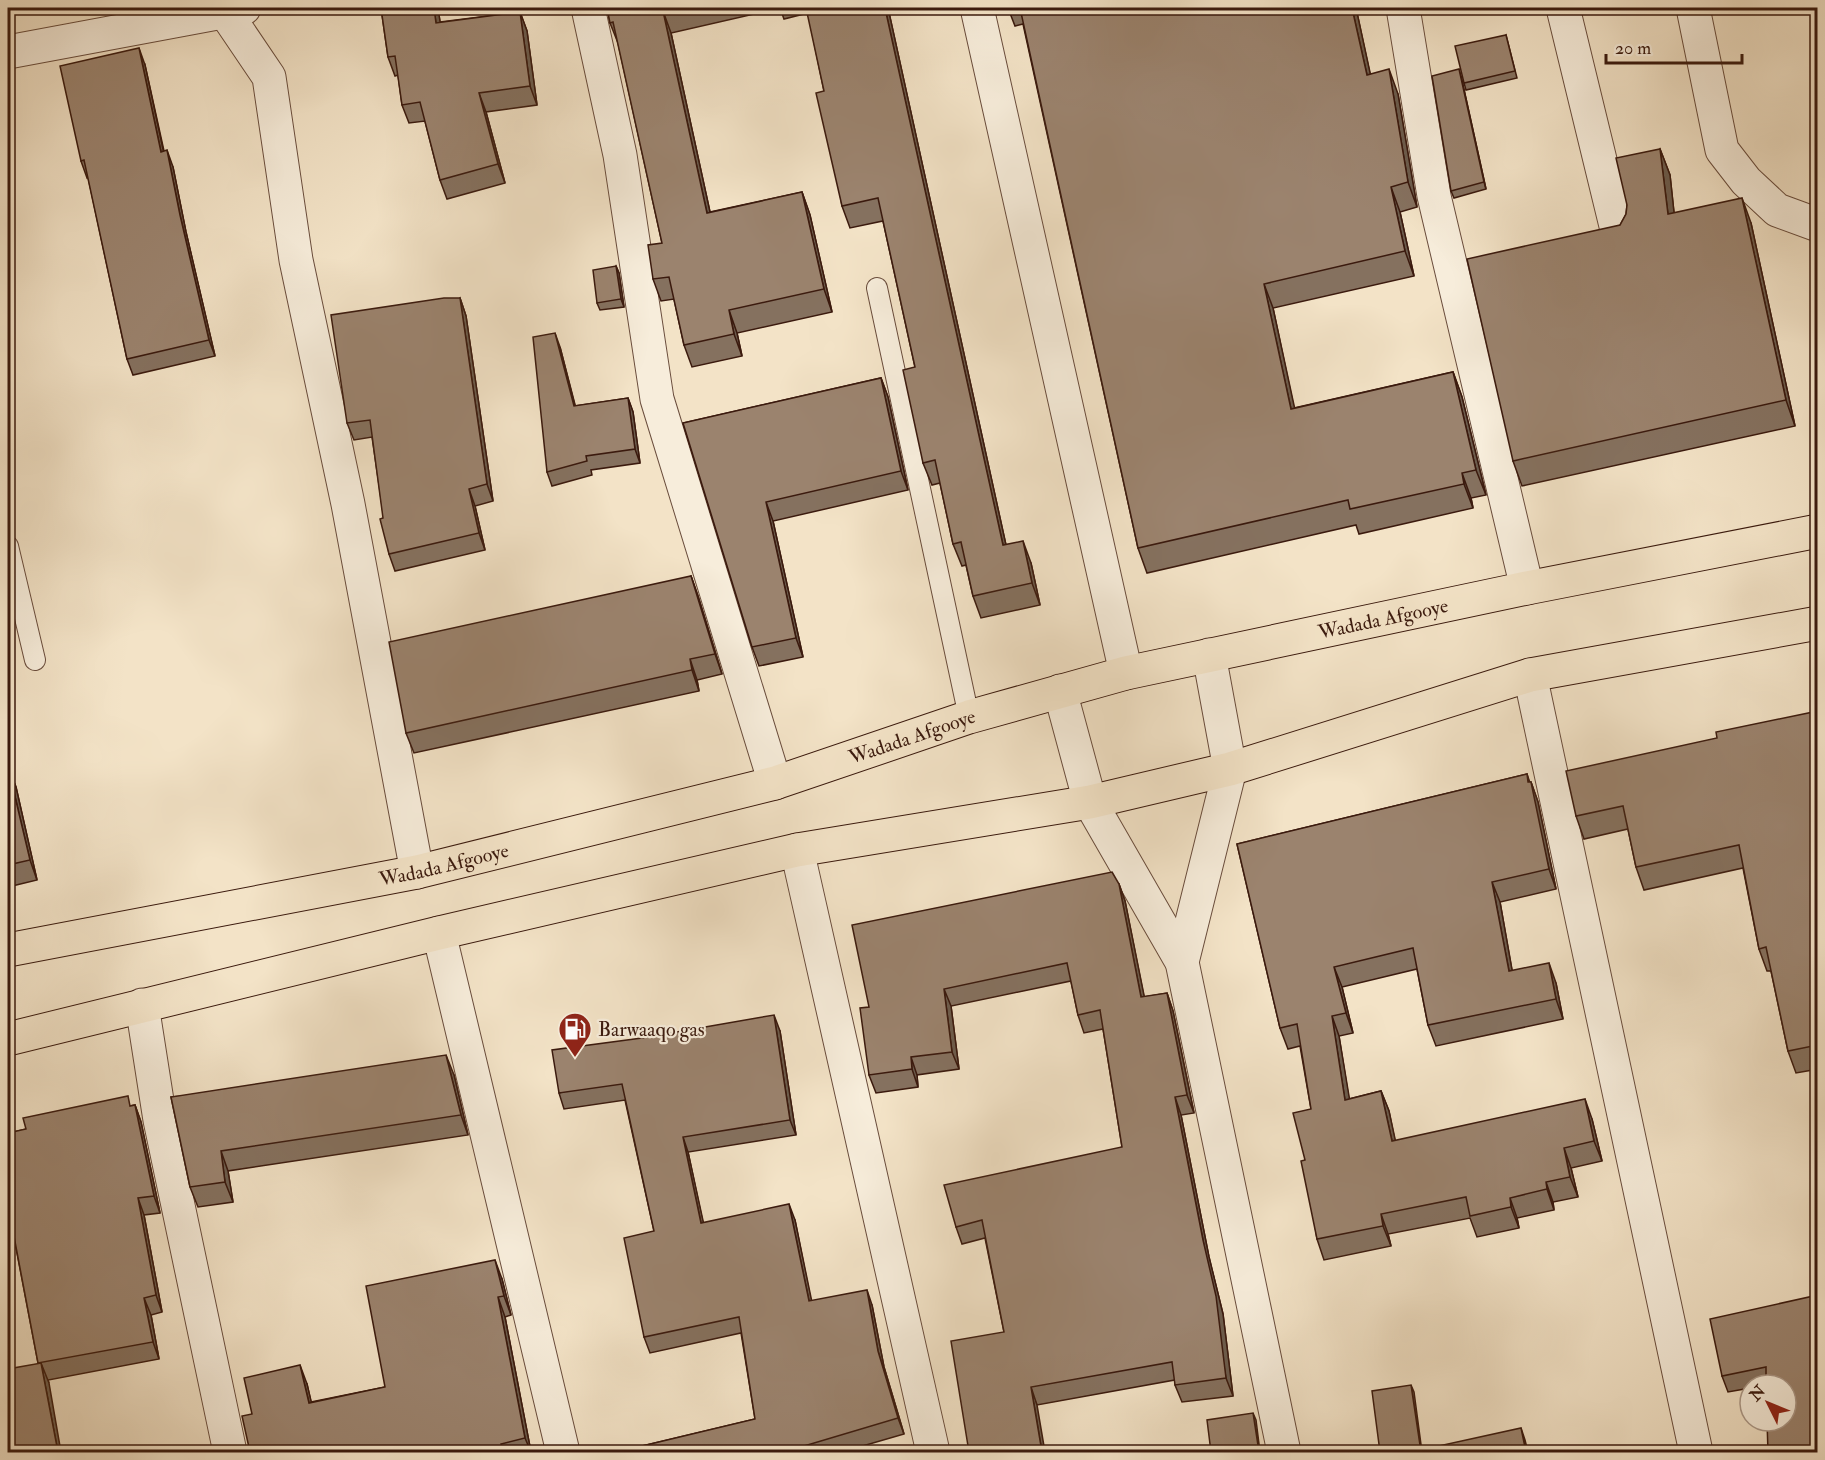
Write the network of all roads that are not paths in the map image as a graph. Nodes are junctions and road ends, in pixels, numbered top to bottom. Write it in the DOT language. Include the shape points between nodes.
graph roads {
  1 [pos="588,8"];
  2 [pos="977,8"];
  3 [pos="1403,8"];
  4 [pos="1563,8"];
  5 [pos="1693,8"];
  6 [pos="235,10"];
  7 [pos="8,52"];
  8 [pos="1818,225"];
  9 [pos="1618,234"];
  10 [pos="877,288"];
  11 [pos="1818,531"];
  12 [pos="8,546"];
  13 [pos="1527,588"];
  14 [pos="1818,623"];
  15 [pos="1209,655"];
  16 [pos="35,660"];
  17 [pos="1126,673"];
  18 [pos="1530,675"];
  19 [pos="1060,691"];
  20 [pos="969,717"];
  21 [pos="1230,770"];
  22 [pos="775,783"];
  23 [pos="1090,802"];
  24 [pos="797,850"];
  25 [pos="417,872"];
  26 [pos="439,933"];
  27 [pos="8,950"];
  28 [pos="1182,962"];
  29 [pos="142,1005"];
  30 [pos="8,1039"];
  31 [pos="230,1452"];
  32 [pos="563,1452"];
  33 [pos="933,1452"];
  34 [pos="1284,1452"];
  35 [pos="1696,1452"];
  1 -- 22 [label="street" via="620,155 657,399"];
  2 -- 17 [label="street"];
  3 -- 13 [label="street" via="1434,196"];
  4 -- 9 [label="street"];
  5 -- 8 [label="street" via="1722,150 1746,181 1777,210"];
  6 -- 7 [label="street"];
  6 -- 25 [label="street" via="269,76 296,260 348,504"];
  10 -- 20 [label="lane"];
  11 -- 13 [label="highway, Wadada Afgooye"];
  12 -- 16 [label="lane"];
  13 -- 15 [label="highway, Wadada Afgooye"];
  14 -- 18 [label="highway"];
  15 -- 17 [label="highway, Wadada Afgooye"];
  15 -- 21 [label="street"];
  17 -- 19 [label="highway, Wadada Afgooye"];
  18 -- 21 [label="highway"];
  18 -- 35 [label="street"];
  19 -- 20 [label="highway, Wadada Afgooye"];
  19 -- 23 [label="street"];
  20 -- 22 [label="highway, Wadada Afgooye"];
  21 -- 23 [label="highway"];
  21 -- 28 [label="street"];
  22 -- 25 [label="highway, Wadada Afgooye"];
  23 -- 24 [label="highway"];
  23 -- 28 [label="street"];
  24 -- 26 [label="highway"];
  24 -- 33 [label="street"];
  25 -- 27 [label="highway, Wadada Afgooye"];
  26 -- 29 [label="highway"];
  26 -- 32 [label="street"];
  28 -- 34 [label="street"];
  29 -- 30 [label="highway"];
  29 -- 31 [label="street" via="160,1120"];
}
